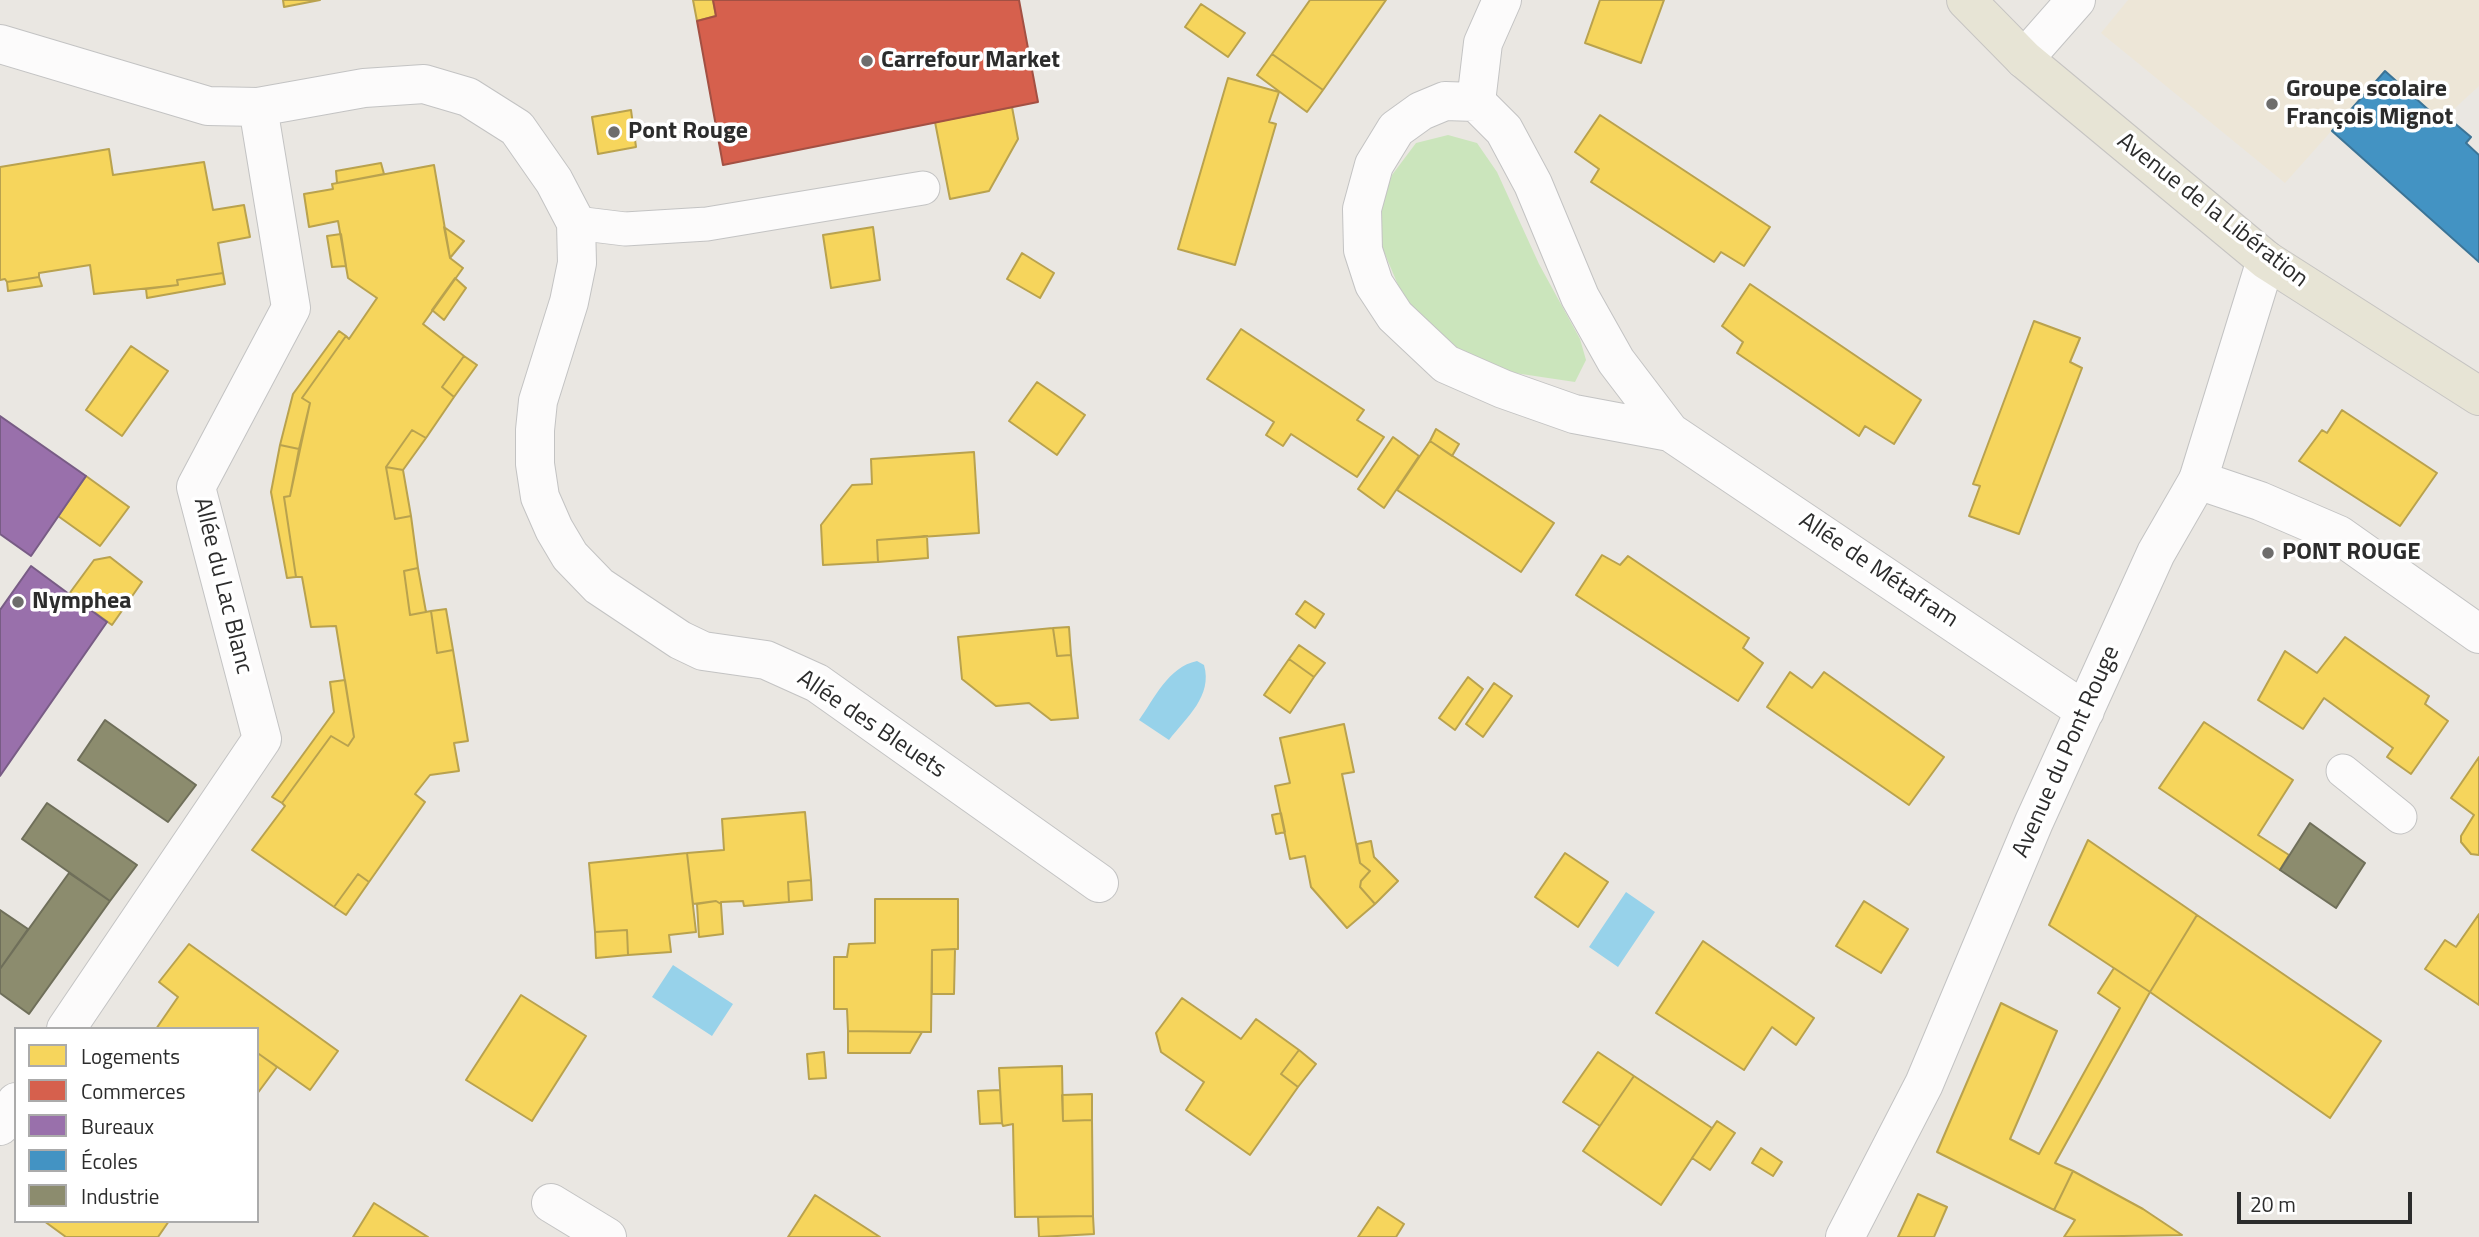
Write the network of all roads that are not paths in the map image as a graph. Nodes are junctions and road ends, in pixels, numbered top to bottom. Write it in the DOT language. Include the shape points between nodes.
graph roads {
  1 [pos="1502,0"];
  2 [pos="1966,0"];
  3 [pos="2076,0"];
  4 [pos="0,44"];
  5 [pos="2024,59"];
  6 [pos="1476,102"];
  7 [pos="258,107"];
  8 [pos="923,188"];
  9 [pos="576,223"];
  10 [pos="2266,260"];
  11 [pos="2479,396"];
  12 [pos="1670,432"];
  13 [pos="2198,480"];
  14 [pos="2479,634"];
  15 [pos="2085,710"];
  16 [pos="2343,771"];
  17 [pos="2400,817"];
  18 [pos="1100,883"];
  19 [pos="67,1027"];
  20 [pos="14,1105"];
  21 [pos="0,1126"];
  22 [pos="551,1203"];
  23 [pos="607,1237"];
  24 [pos="1845,1237"];
  1 -- 6 [label="street" via="1483,43"];
  2 -- 5 [label="main road, Avenue de la Libération"];
  3 -- 5 [label="street"];
  4 -- 7 [label="street" via="208,106"];
  5 -- 10 [label="main road, Avenue de la Libération"];
  6 -- 12 [label="street, Allée de Métafram" via="1504,130 1533,184 1580,297 1616,360"];
  6 -- 12 [label="street, Allée de Métafram" via="1445,101 1421,111 1396,129 1374,165 1362,209 1363,250 1374,284 1395,316 1446,364 1574,414"];
  7 -- 9 [label="street" via="364,88 424,84 468,97 517,128"];
  7 -- 19 [label="street, Allée du Lac Blanc" via="291,308 197,487 262,739"];
  8 -- 9 [label="lane" via="707,224 625,229"];
  9 -- 18 [label="street, Allée des Bleuets" via="577,263 538,401 535,430 540,497 569,556 599,586 680,640 703,651 765,660 817,683"];
  10 -- 11 [label="main road, Avenue de la Libération"];
  10 -- 13 [label="street, Avenue du Pont Rouge"];
  12 -- 15 [label="street, Allée de Métafram"];
  13 -- 14 [label="street" via="2260,500 2339,535"];
  13 -- 15 [label="street, Avenue du Pont Rouge" via="2156,552"];
  15 -- 24 [label="street, Avenue du Pont Rouge" via="1924,1084"];
  16 -- 17 [label="lane"];
  20 -- 21 [label="street"];
  22 -- 23 [label="street"];
}
